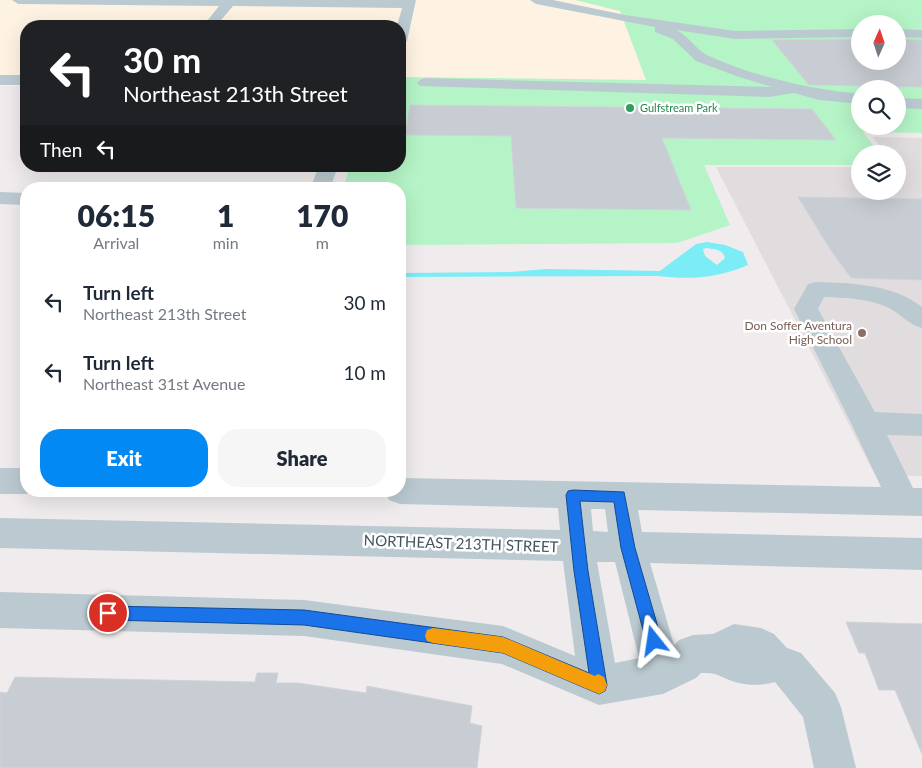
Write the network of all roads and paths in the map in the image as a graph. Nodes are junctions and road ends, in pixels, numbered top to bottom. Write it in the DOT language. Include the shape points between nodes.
graph roads {
  1 [pos="18,0"];
  2 [pos="108,0"];
  3 [pos="536,0"];
  4 [pos="231,1"];
  5 [pos="409,2"];
  6 [pos="214,20"];
  7 [pos="405,20"];
  8 [pos="640,22"];
  9 [pos="851,33"];
  10 [pos="906,33"];
  11 [pos="922,34"];
  12 [pos="0,80"];
  13 [pos="20,80"];
  14 [pos="425,83"];
  15 [pos="794,88"];
  16 [pos="851,98"];
  17 [pos="906,103"];
  18 [pos="922,104"];
  19 [pos="0,198"];
  20 [pos="20,199"];
  21 [pos="922,320"];
  22 [pos="866,423"];
  23 [pos="922,425"];
  24 [pos="0,480"];
  25 [pos="20,481"];
  26 [pos="406,491"];
  27 [pos="573,495"];
  28 [pos="619,496"];
  29 [pos="913,502"];
  30 [pos="0,533"];
  31 [pos="578,547"];
  32 [pos="628,548"];
  33 [pos="922,554"];
  34 [pos="0,610"];
  35 [pos="663,674"];
  36 [pos="599,685"];
  37 [pos="835,768"];
  1 -- 2 [label="street"];
  2 -- 4 [label="street"];
  3 -- 8 [label="street"];
  4 -- 5 [label="street"];
  4 -- 6 [label="street"];
  5 -- 7 [label="street"];
  8 -- 9 [label="street" via="735,35"];
  8 -- 15 [label="street" via="678,36 701,58"];
  10 -- 11 [label="street"];
  12 -- 13 [label="street"];
  14 -- 15 [label="street" via="769,92"];
  15 -- 16 [label="street" via="819,95"];
  17 -- 18 [label="street"];
  19 -- 20 [label="street"];
  21 -- 22 [label="street" via="911,309 889,297 860,291 816,289 806,310"];
  22 -- 23 [label="street"];
  22 -- 29 [label="street"];
  24 -- 25 [label="street"];
  26 -- 27 [label="street"];
  27 -- 28 [label="street"];
  27 -- 31 [label="street"];
  28 -- 29 [label="street"];
  28 -- 32 [label="street"];
  30 -- 31 [label="street, NORTHEAST 213TH STREET"];
  31 -- 32 [label="street, NORTHEAST 213TH STREET"];
  31 -- 36 [label="street"];
  32 -- 33 [label="street, NORTHEAST 213TH STREET"];
  32 -- 35 [label="street"];
  34 -- 36 [label="street" via="304,618 503,645"];
  35 -- 36 [label="street"];
  35 -- 37 [label="street" via="693,654 717,653 739,664 781,665 821,707"];
}
